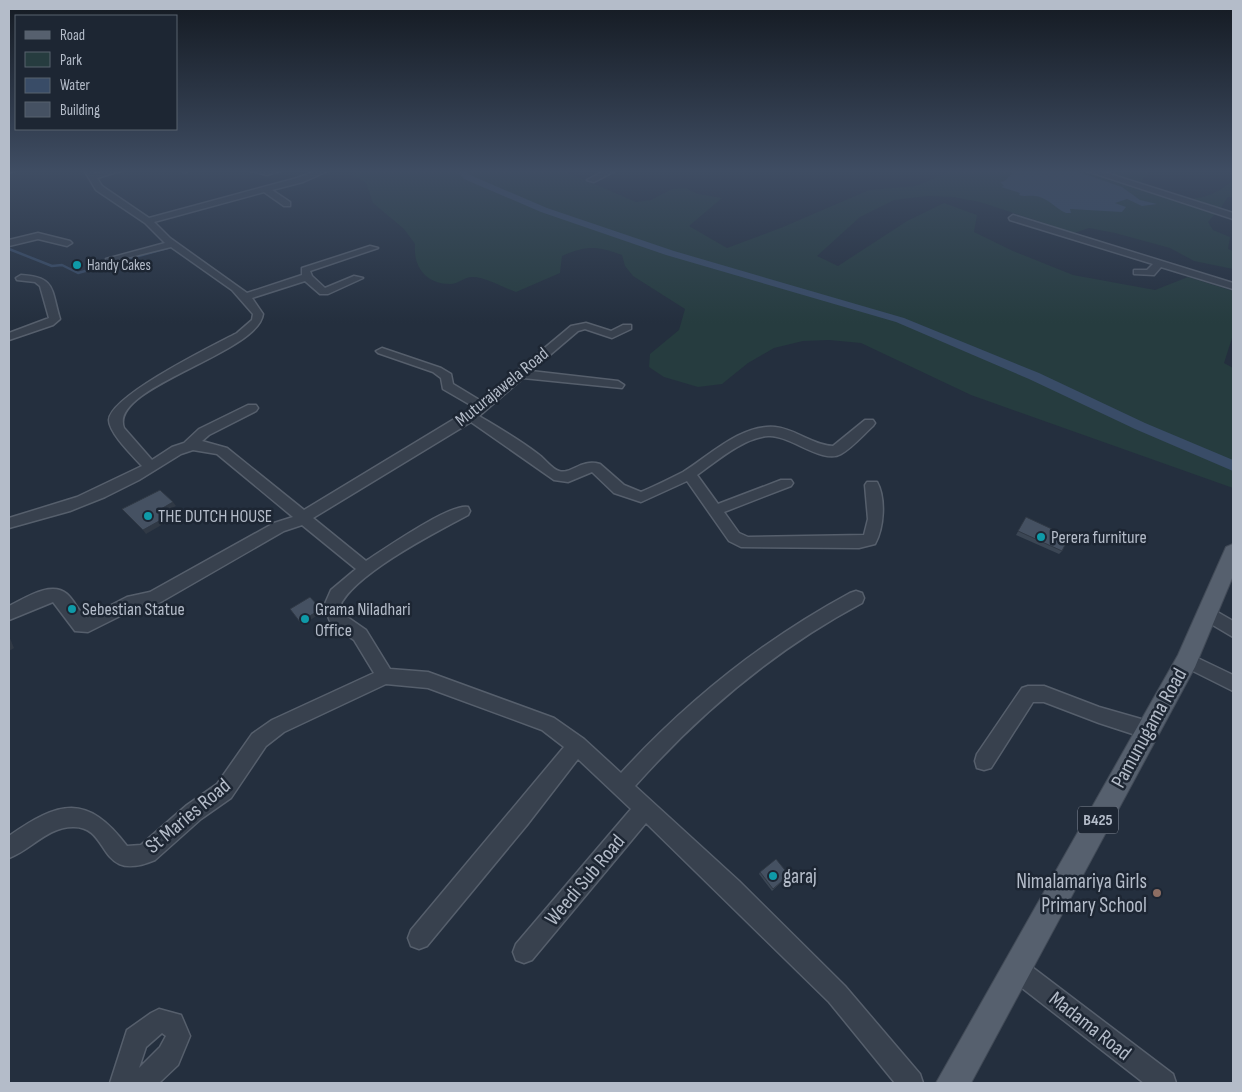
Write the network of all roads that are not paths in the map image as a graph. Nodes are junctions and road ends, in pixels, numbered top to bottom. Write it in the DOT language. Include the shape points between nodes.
graph roads {
  1 [pos="148,221"];
  2 [pos="1023,221"];
  3 [pos="9,243"];
  4 [pos="67,243"];
  5 [pos="172,244"];
  6 [pos="373,248"];
  7 [pos="109,261"];
  8 [pos="1159,262"];
  9 [pos="1138,272"];
  10 [pos="307,277"];
  11 [pos="21,278"];
  12 [pos="358,278"];
  13 [pos="1233,286"];
  14 [pos="246,297"];
  15 [pos="627,327"];
  16 [pos="9,337"];
  17 [pos="382,351"];
  18 [pos="522,374"];
  19 [pos="618,385"];
  20 [pos="252,408"];
  21 [pos="476,411"];
  22 [pos="869,423"];
  23 [pos="188,446"];
  24 [pos="151,467"];
  25 [pos="689,474"];
  26 [pos="786,483"];
  27 [pos="872,485"];
  28 [pos="716,510"];
  29 [pos="463,511"];
  30 [pos="303,519"];
  31 [pos="9,523"];
  32 [pos="1233,552"];
  33 [pos="366,569"];
  34 [pos="856,598"];
  35 [pos="9,613"];
  36 [pos="1207,613"];
  37 [pos="1233,630"];
  38 [pos="1187,660"];
  39 [pos="385,676"];
  40 [pos="1233,683"];
  41 [pos="1148,730"];
  42 [pos="577,745"];
  43 [pos="984,761"];
  44 [pos="622,787"];
  45 [pos="646,808"];
  46 [pos="9,848"];
  47 [pos="419,938"];
  48 [pos="524,952"];
  49 [pos="1016,969"];
  50 [pos="122,1083"];
  51 [pos="142,1083"];
  52 [pos="911,1083"];
  53 [pos="953,1083"];
  54 [pos="1164,1083"];
  1 -- 5 [label="street"];
  2 -- 8 [label="street"];
  3 -- 4 [label="street" via="38,236"];
  5 -- 7 [label="street"];
  5 -- 14 [label="street"];
  6 -- 10 [label="street" via="306,269"];
  8 -- 9 [label="street" via="1150,274"];
  8 -- 13 [label="street"];
  10 -- 12 [label="street" via="324,292"];
  10 -- 14 [label="street"];
  11 -- 16 [label="street" via="38,279 45,285 55,319"];
  14 -- 24 [label="street" via="258,314 254,326 135,395 116,415 118,430"];
  15 -- 18 [label="street, Muturajawela Road" via="612,335 586,326 575,328"];
  17 -- 21 [label="street" via="437,370 447,377 447,386"];
  18 -- 19 [label="street"];
  18 -- 21 [label="street, Muturajawela Road"];
  20 -- 23 [label="street" via="204,432"];
  21 -- 25 [label="street" via="554,475 568,477 585,467 595,467 619,489 641,497"];
  21 -- 30 [label="street, Muturajawela Road"];
  22 -- 25 [label="street" via="836,451 811,446 774,431 764,432"];
  23 -- 24 [label="street"];
  23 -- 30 [label="street" via="205,445 222,451"];
  24 -- 31 [label="street" via="74,505"];
  25 -- 28 [label="street"];
  26 -- 28 [label="street"];
  27 -- 28 [label="street" via="875,531 865,542 746,542 734,537"];
  29 -- 33 [label="street" via="410,539"];
  30 -- 33 [label="street"];
  30 -- 35 [label="street, Muturajawela Road" via="279,527 153,598 133,602 88,625 81,626 61,598 54,595"];
  32 -- 36 [label="main road, Pamunugama Road / B425"];
  33 -- 39 [label="street" via="338,594 332,606 337,619 350,623 361,636"];
  34 -- 44 [label="street" via="780,644 715,693 661,743"];
  36 -- 37 [label="street"];
  36 -- 38 [label="main road, Pamunugama Road / B425"];
  38 -- 40 [label="street"];
  38 -- 41 [label="main road, Pamunugama Road / B425"];
  39 -- 42 [label="street" via="428,680 490,702 548,724"];
  39 -- 46 [label="street, St Maries Road" via="278,726 259,740 224,791 194,812 148,853 122,856 101,830 83,818 67,818 47,824"];
  41 -- 43 [label="street" via="1044,694 1028,694"];
  41 -- 49 [label="main road, Pamunugama Road / B425"];
  42 -- 44 [label="street"];
  42 -- 47 [label="street" via="541,794"];
  44 -- 45 [label="street"];
  45 -- 48 [label="street, Weedi Sub Road"];
  45 -- 52 [label="street" via="837,994"];
  49 -- 53 [label="main road, Pamunugama Road / B425"];
  49 -- 54 [label="street, Madama Road"];
  50 -- 51 [label="street" via="136,1039 159,1021 173,1023 178,1036 169,1056"];
}
